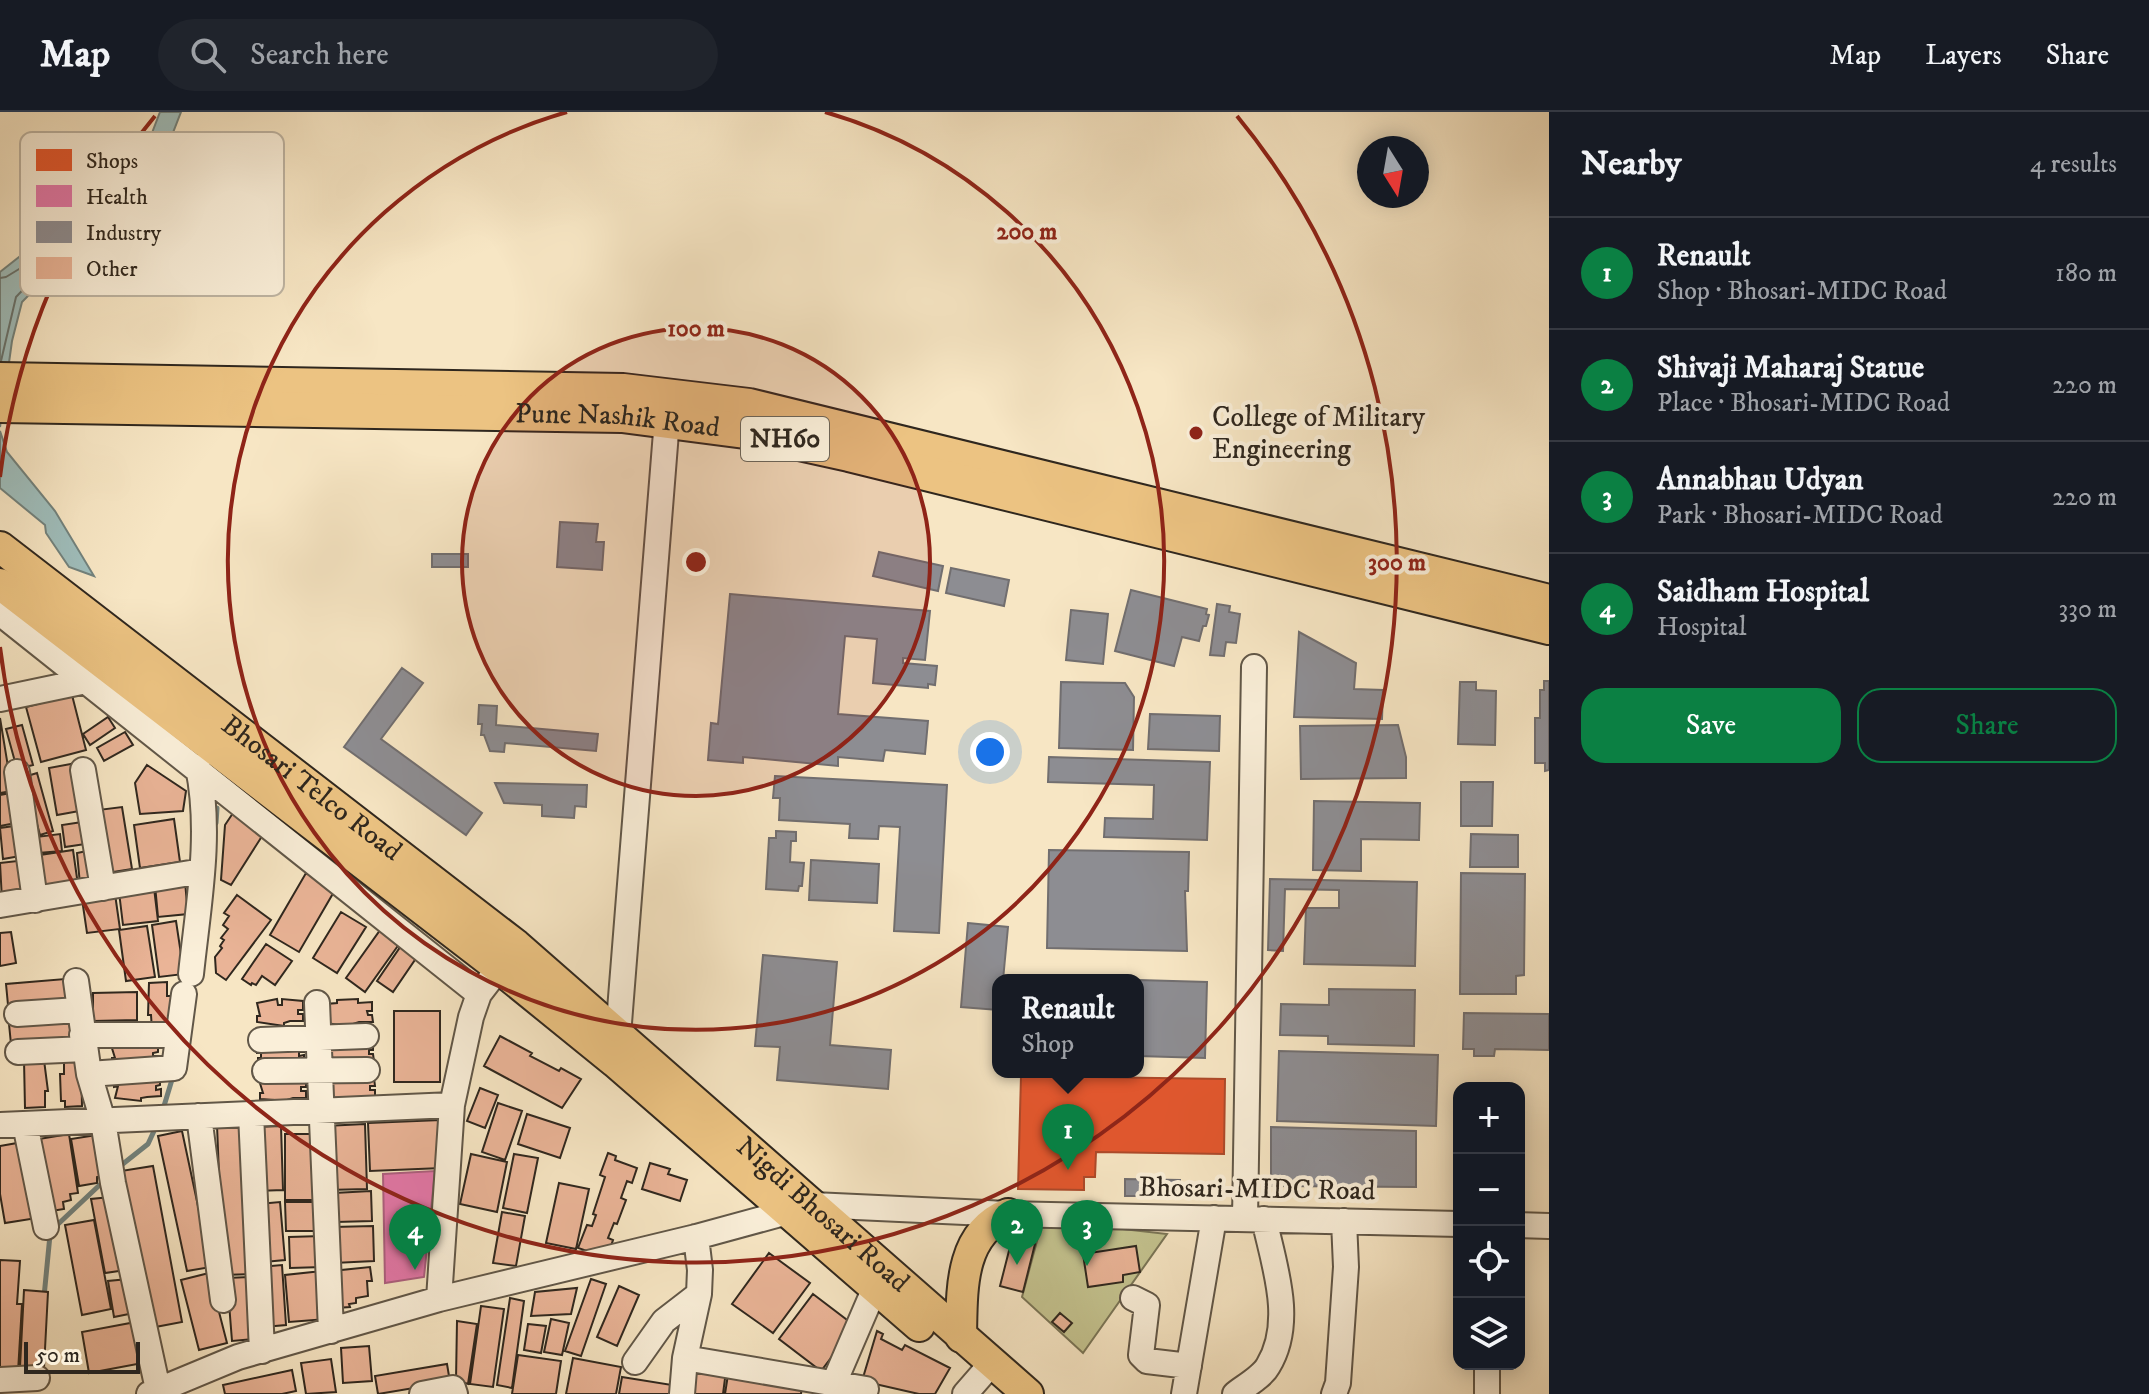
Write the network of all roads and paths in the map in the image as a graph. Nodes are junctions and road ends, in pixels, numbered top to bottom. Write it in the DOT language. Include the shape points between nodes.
graph roads {
  1 [pos="0,380"];
  2 [pos="0,405"];
  3 [pos="668,408"];
  4 [pos="0,547"];
  5 [pos="0,584"];
  6 [pos="1549,602"];
  7 [pos="0,613"];
  8 [pos="1549,627"];
  9 [pos="1254,667"];
  10 [pos="94,672"];
  11 [pos="0,699"];
  12 [pos="190,730"];
  13 [pos="83,770"];
  14 [pos="199,771"];
  15 [pos="17,772"];
  16 [pos="202,871"];
  17 [pos="103,888"];
  18 [pos="35,900"];
  19 [pos="0,905"];
  20 [pos="499,968"];
  21 [pos="76,981"];
  22 [pos="479,994"];
  23 [pos="317,1003"];
  24 [pos="78,1010"];
  25 [pos="17,1014"];
  26 [pos="177,1035"];
  27 [pos="366,1036"];
  28 [pos="318,1038"];
  29 [pos="261,1040"];
  30 [pos="84,1042"];
  31 [pos="617,1048"];
  32 [pos="18,1052"];
  33 [pos="319,1070"];
  34 [pos="367,1070"];
  35 [pos="265,1071"];
  36 [pos="89,1074"];
  37 [pos="452,1105"];
  38 [pos="321,1111"];
  39 [pos="251,1114"];
  40 [pos="199,1116"];
  41 [pos="103,1121"];
  42 [pos="25,1124"];
  43 [pos="0,1125"];
  44 [pos="800,1209"];
  45 [pos="1008,1214"];
  46 [pos="1214,1218"];
  47 [pos="1254,1219"];
  48 [pos="1344,1221"];
  49 [pos="1453,1224"];
  50 [pos="1525,1225"];
  51 [pos="1549,1226"];
  52 [pos="46,1227"];
  53 [pos="696,1237"];
  54 [pos="874,1290"];
  55 [pos="699,1294"];
  56 [pos="1133,1298"];
  57 [pos="439,1299"];
  58 [pos="223,1300"];
  59 [pos="331,1331"];
  60 [pos="961,1337"];
  61 [pos="262,1351"];
  62 [pos="685,1358"];
  63 [pos="635,1362"];
  64 [pos="1189,1366"];
  65 [pos="1487,1370"];
  66 [pos="37,1378"];
  67 [pos="0,1380"];
  68 [pos="208,1382"];
  69 [pos="985,1382"];
  70 [pos="834,1383"];
  71 [pos="866,1389"];
  72 [pos="155,1393"];
  73 [pos="422,1394"];
  74 [pos="455,1394"];
  75 [pos="682,1394"];
  76 [pos="1028,1394"];
  77 [pos="1184,1394"];
  78 [pos="1235,1394"];
  79 [pos="1334,1394"];
  80 [pos="1487,1394"];
  1 -- 3 [label="highway, Pune Nashik Road / NH60" via="623,391"];
  2 -- 3 [label="highway, Pune Nashik Road / NH60" via="622,415"];
  3 -- 6 [label="highway, Pune Nashik Road / NH60" via="749,406"];
  3 -- 8 [label="highway, Pune Nashik Road / NH60"];
  3 -- 31 [label="street"];
  4 -- 31 [label="main road, Bhosari Telco Road" via="516,945"];
  5 -- 10 [label="main road, Bhosari Telco Road"];
  7 -- 10 [label="street"];
  9 -- 47 [label="street"];
  10 -- 11 [label="street"];
  10 -- 12 [label="main road, Bhosari Telco Road"];
  10 -- 14 [label="street"];
  12 -- 14 [label="street"];
  12 -- 20 [label="main road, Bhosari Telco Road"];
  13 -- 17 [label="street"];
  14 -- 16 [label="street" via="205,801"];
  14 -- 22 [label="street"];
  15 -- 18 [label="street"];
  16 -- 17 [label="street"];
  16 -- 26 [label="street"];
  17 -- 18 [label="street"];
  18 -- 19 [label="street"];
  20 -- 22 [label="street"];
  20 -- 31 [label="main road, Bhosari Telco Road"];
  21 -- 24 [label="street"];
  22 -- 37 [label="street"];
  23 -- 28 [label="street"];
  24 -- 25 [label="street"];
  24 -- 30 [label="street"];
  26 -- 30 [label="street"];
  26 -- 36 [label="street" via="174,1068"];
  27 -- 28 [label="street"];
  28 -- 29 [label="street"];
  28 -- 33 [label="street"];
  30 -- 32 [label="street"];
  30 -- 36 [label="street"];
  31 -- 44 [label="main road, Nigdi Bhosari Road"];
  33 -- 34 [label="street"];
  33 -- 35 [label="street"];
  33 -- 38 [label="street"];
  36 -- 41 [label="street"];
  37 -- 38 [label="street"];
  37 -- 57 [label="street"];
  38 -- 39 [label="street"];
  38 -- 59 [label="street"];
  39 -- 40 [label="street"];
  39 -- 61 [label="street"];
  40 -- 41 [label="street"];
  40 -- 58 [label="street"];
  41 -- 42 [label="street"];
  41 -- 72 [label="street"];
  42 -- 43 [label="street"];
  42 -- 52 [label="street"];
  44 -- 45 [label="street, Bhosari-MIDC Road"];
  44 -- 53 [label="street, Bhosari-MIDC Road"];
  44 -- 54 [label="main road, Nigdi Bhosari Road"];
  44 -- 60 [label="main road, Nigdi Bhosari Road"];
  45 -- 46 [label="street, Bhosari-MIDC Road"];
  45 -- 60 [label="main road" via="985,1227 970,1255"];
  46 -- 47 [label="street, Bhosari-MIDC Road"];
  46 -- 64 [label="street"];
  47 -- 48 [label="street, Bhosari-MIDC Road"];
  47 -- 78 [label="street" via="1278,1284 1282,1330 1268,1368"];
  48 -- 49 [label="street, Bhosari-MIDC Road"];
  48 -- 79 [label="street" via="1346,1267"];
  50 -- 51 [label="street"];
  53 -- 55 [label="street"];
  53 -- 57 [label="street, Bhosari-MIDC Road"];
  54 -- 69 [label="main road, Nigdi Bhosari Road"];
  54 -- 70 [label="street"];
  55 -- 62 [label="street"];
  55 -- 63 [label="street" via="664,1321"];
  56 -- 64 [label="street" via="1147,1305 1141,1355 1147,1361"];
  57 -- 59 [label="street, Bhosari-MIDC Road"];
  59 -- 61 [label="street, Bhosari-MIDC Road"];
  60 -- 69 [label="main road, Nigdi Bhosari Road"];
  61 -- 68 [label="street, Bhosari-MIDC Road"];
  62 -- 70 [label="street"];
  62 -- 75 [label="street"];
  64 -- 77 [label="street"];
  65 -- 80 [label="street"];
  66 -- 67 [label="street"];
  68 -- 72 [label="street, Bhosari-MIDC Road"];
  69 -- 76 [label="main road, Nigdi Bhosari Road"];
  70 -- 71 [label="street"];
  73 -- 74 [label="street" via="453,1388"];
}
